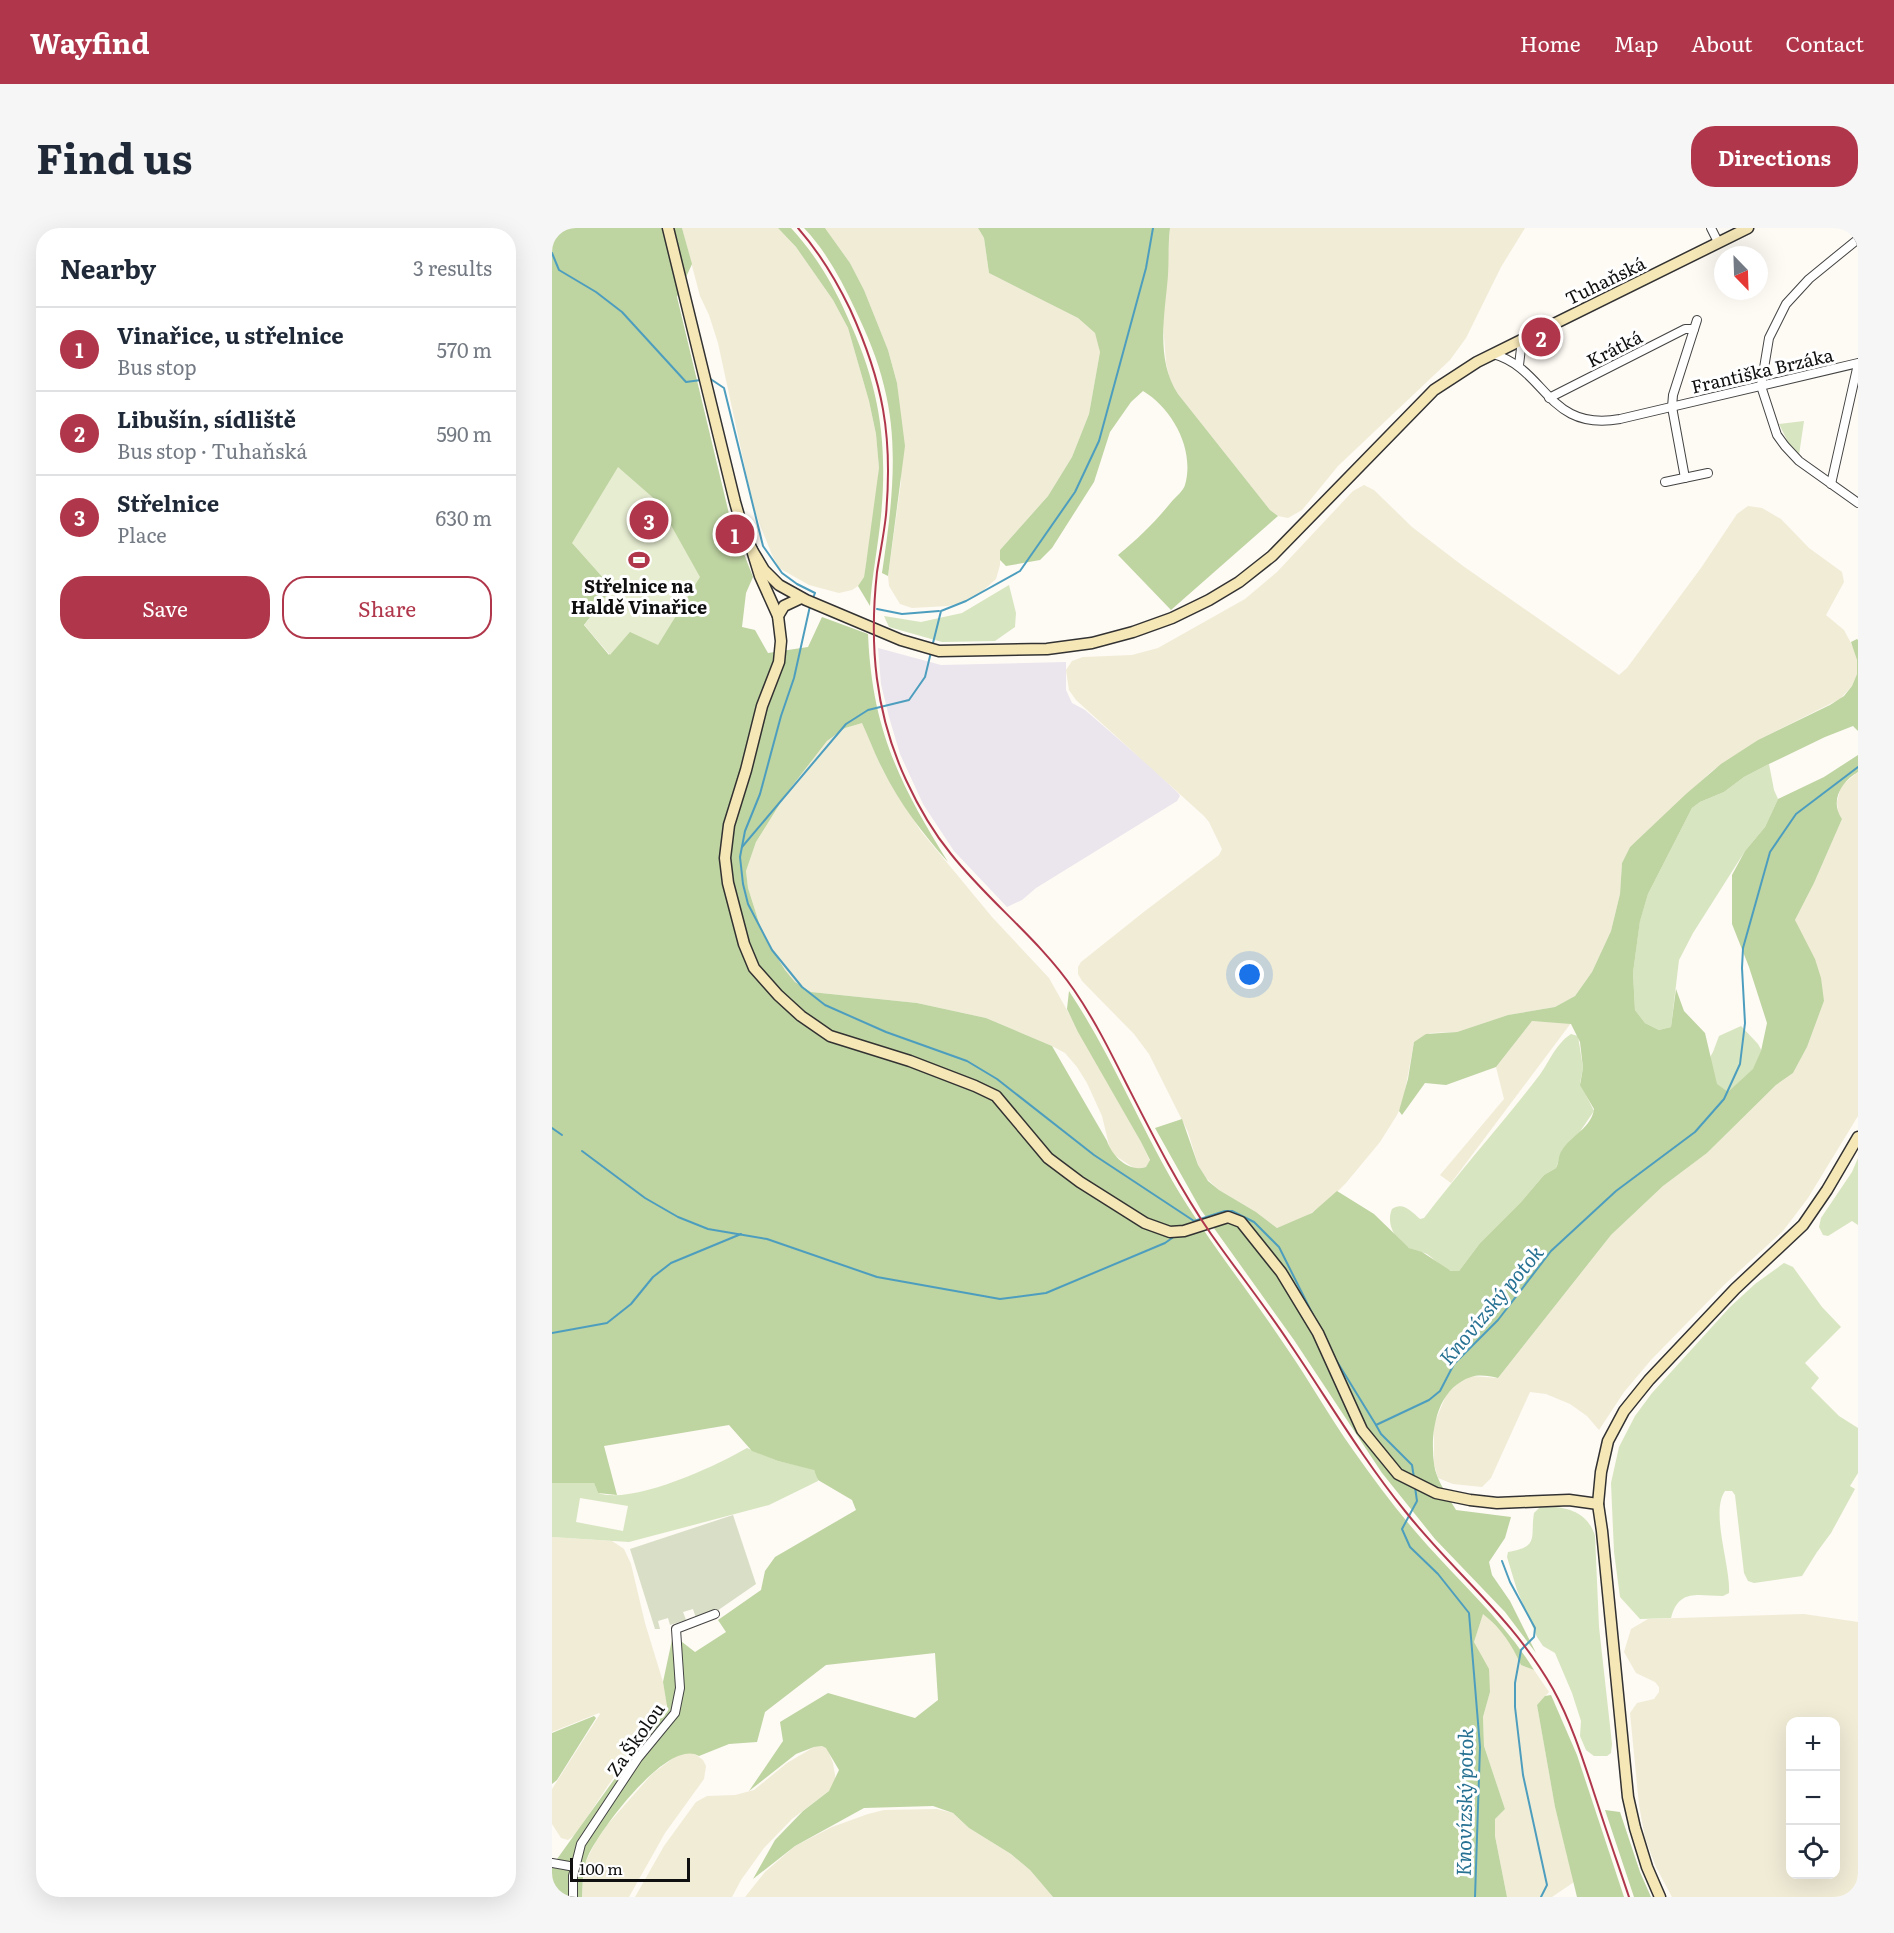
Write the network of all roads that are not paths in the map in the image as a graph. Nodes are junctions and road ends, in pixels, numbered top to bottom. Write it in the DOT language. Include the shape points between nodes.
graph roads {
  1 [pos="668,228"];
  2 [pos="1712,228"];
  3 [pos="1748,228"];
  4 [pos="1858,239"];
  5 [pos="1718,242"];
  6 [pos="1697,320"];
  7 [pos="1694,330"];
  8 [pos="1522,340"];
  9 [pos="1493,354"];
  10 [pos="1858,363"];
  11 [pos="1519,365"];
  12 [pos="1761,386"];
  13 [pos="1549,398"];
  14 [pos="1672,407"];
  15 [pos="1708,473"];
  16 [pos="1684,478"];
  17 [pos="1665,482"];
  18 [pos="1831,484"];
  19 [pos="1858,502"];
  20 [pos="752,550"];
  21 [pos="804,599"];
  22 [pos="778,616"];
  23 [pos="1858,1137"];
  24 [pos="1598,1504"];
  25 [pos="715,1614"];
  26 [pos="552,1863"];
  27 [pos="575,1867"];
  28 [pos="573,1897"];
  29 [pos="1660,1897"];
  1 -- 20 [label="street" via="735,502"];
  2 -- 5 [label="street"];
  3 -- 5 [label="street, Tuhaňská"];
  4 -- 12 [label="street" via="1809,279 1786,304 1769,338"];
  5 -- 8 [label="street, Tuhaňská"];
  6 -- 7 [label="street"];
  7 -- 13 [label="street, Krátká" via="1685,329"];
  7 -- 14 [label="street"];
  8 -- 9 [label="street, Tuhaňská"];
  8 -- 11 [label="street"];
  9 -- 11 [label="street, Františka Brzáka"];
  9 -- 21 [label="street, Tuhaňská" via="1434,390 1272,556 1239,582 1172,618 1133,632 1047,649 939,651 901,640"];
  10 -- 12 [label="street, Františka Brzáka"];
  10 -- 18 [label="street"];
  11 -- 13 [label="street, Františka Brzáka"];
  12 -- 14 [label="street, Františka Brzáka"];
  12 -- 18 [label="street" via="1772,422 1785,446"];
  13 -- 14 [label="street, Františka Brzáka" via="1573,415 1595,421"];
  14 -- 16 [label="street, Františka Brzáka"];
  15 -- 16 [label="street"];
  16 -- 17 [label="street"];
  18 -- 19 [label="street"];
  20 -- 21 [label="street, Tuhaňská" via="771,578"];
  20 -- 22 [label="street"];
  21 -- 22 [label="street" via="784,606"];
  22 -- 24 [label="street" via="781,654 762,706 729,825 725,858 744,944 754,968 778,995 830,1036 910,1061 996,1096 1047,1158 1145,1223 1170,1232 1228,1217 1241,1222 1281,1272 1317,1333 1362,1430 1398,1474 1436,1494 1470,1500 1569,1500"];
  23 -- 24 [label="street" via="1803,1225 1736,1289 1624,1411 1608,1441"];
  24 -- 29 [label="street" via="1628,1797 1647,1867"];
  25 -- 27 [label="street, Za Školou" via="676,1629 680,1688 675,1713 638,1758 581,1844"];
  26 -- 27 [label="street"];
  27 -- 28 [label="street, Za Školou"];
}
